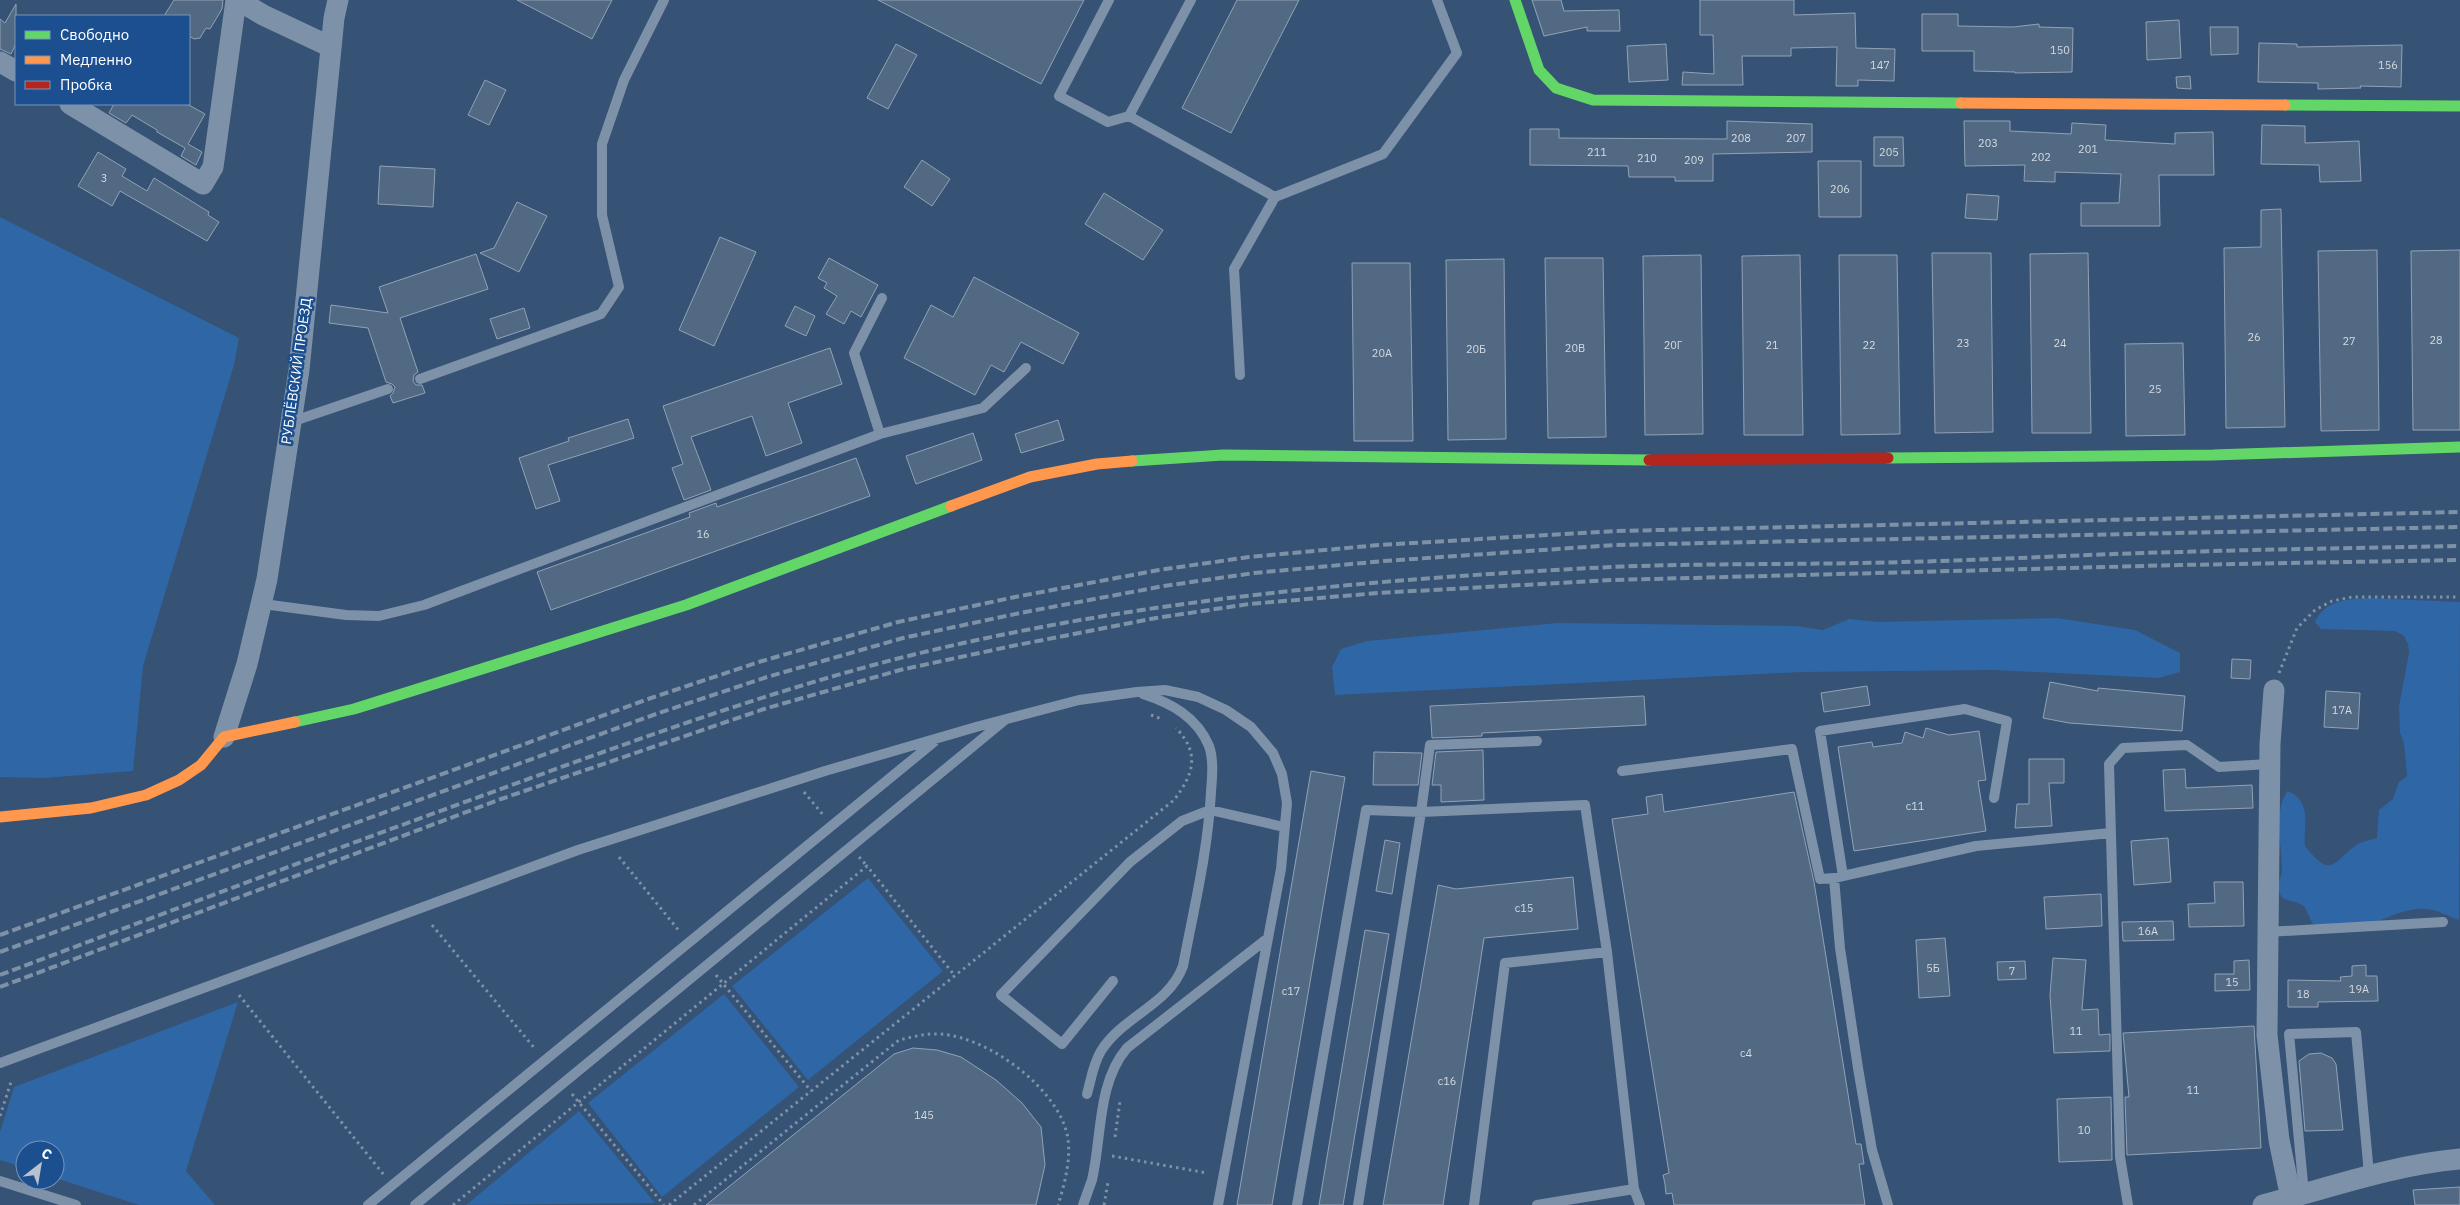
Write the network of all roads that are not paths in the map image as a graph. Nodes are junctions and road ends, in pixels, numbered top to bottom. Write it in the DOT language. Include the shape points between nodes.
graph roads {
  1 [pos="237,0"];
  2 [pos="338,0"];
  3 [pos="664,0"];
  4 [pos="1109,0"];
  5 [pos="1191,0"];
  6 [pos="1437,0"];
  7 [pos="1515,0"];
  8 [pos="332,47"];
  9 [pos="0,62"];
  10 [pos="15,70"];
  11 [pos="72,105"];
  12 [pos="2460,106"];
  13 [pos="1129,116"];
  14 [pos="1275,197"];
  15 [pos="882,298"];
  16 [pos="1026,368"];
  17 [pos="1240,376"];
  18 [pos="420,379"];
  19 [pos="388,390"];
  20 [pos="290,422"];
  21 [pos="880,434"];
  22 [pos="2460,446"];
  23 [pos="263,604"];
  24 [pos="2274,690"];
  25 [pos="1137,692"];
  26 [pos="1007,719"];
  27 [pos="224,737"];
  28 [pos="938,738"];
  29 [pos="1537,741"];
  30 [pos="2269,764"];
  31 [pos="1622,771"];
  32 [pos="1994,798"];
  33 [pos="1210,810"];
  34 [pos="1421,812"];
  35 [pos="0,817"];
  36 [pos="1284,827"];
  37 [pos="2111,833"];
  38 [pos="1838,877"];
  39 [pos="2443,922"];
  40 [pos="2267,932"];
  41 [pos="1268,938"];
  42 [pos="1607,952"];
  43 [pos="1113,981"];
  44 [pos="0,1064"];
  45 [pos="1087,1094"];
  46 [pos="2460,1159"];
  47 [pos="2369,1174"];
  48 [pos="0,1181"];
  49 [pos="1634,1189"];
  50 [pos="2298,1196"];
  51 [pos="76,1205"];
  52 [pos="368,1205"];
  53 [pos="415,1205"];
  54 [pos="1083,1205"];
  55 [pos="1218,1205"];
  56 [pos="1297,1205"];
  57 [pos="1358,1205"];
  58 [pos="1474,1205"];
  59 [pos="1537,1205"];
  60 [pos="1640,1205"];
  61 [pos="1888,1205"];
  62 [pos="2128,1205"];
  63 [pos="2263,1205"];
  1 -- 8 [label="street"];
  1 -- 11 [label="street" via="213,167 203,184"];
  2 -- 8 [label="street, РУБЛЁВСКИЙ ПРОЕЗД"];
  3 -- 18 [label="lane" via="624,80 602,144 602,215 620,287 601,314"];
  4 -- 13 [label="lane" via="1059,96 1108,122"];
  5 -- 13 [label="lane"];
  6 -- 14 [label="lane" via="1457,54 1382,154"];
  7 -- 12 [label="street" via="1539,70 1556,88 1593,100"];
  8 -- 20 [label="street, РУБЛЁВСКИЙ ПРОЕЗД" via="299,370"];
  9 -- 10 [label="street"];
  13 -- 14 [label="lane"];
  14 -- 17 [label="lane" via="1234,269"];
  15 -- 21 [label="lane" via="854,353"];
  16 -- 21 [label="lane" via="983,408"];
  19 -- 20 [label="lane"];
  20 -- 23 [label="street, РУБЛЁВСКИЙ ПРОЕЗД"];
  21 -- 23 [label="lane" via="424,605 379,616"];
  22 -- 27 [label="street" via="2213,455 1684,460 1223,455 1097,464 1030,477 667,611 354,709"];
  23 -- 27 [label="street, РУБЛЁВСКИЙ ПРОЕЗД" via="237,702"];
  24 -- 30 [label="street"];
  25 -- 26 [label="lane" via="1079,700"];
  25 -- 33 [label="lane" via="1174,706 1200,729 1211,761"];
  25 -- 36 [label="lane" via="1165,690 1198,697 1252,727 1273,753 1282,774 1287,803"];
  26 -- 28 [label="lane"];
  26 -- 53 [label="lane"];
  27 -- 35 [label="street" via="201,765 179,780 146,794 91,808"];
  28 -- 44 [label="lane" via="578,850"];
  28 -- 52 [label="lane"];
  29 -- 34 [label="lane" via="1430,745"];
  30 -- 37 [label="lane" via="2219,767 2187,745 2123,748 2109,764"];
  30 -- 40 [label="street"];
  31 -- 38 [label="lane" via="1792,749 1820,879"];
  32 -- 38 [label="lane" via="2008,721 1965,709 1820,731"];
  33 -- 36 [label="lane"];
  33 -- 43 [label="lane" via="1182,821 1130,862 1001,995 1062,1044"];
  33 -- 45 [label="lane" via="1178,979 1170,990 1109,1039 1094,1064"];
  34 -- 42 [label="lane" via="1585,805"];
  34 -- 56 [label="lane" via="1366,810"];
  34 -- 57 [label="lane"];
  36 -- 41 [label="lane"];
  37 -- 38 [label="lane" via="1976,846"];
  37 -- 62 [label="lane" via="2120,1157"];
  38 -- 61 [label="lane" via="1840,948 1859,1077 1872,1150"];
  39 -- 40 [label="lane"];
  40 -- 50 [label="street" via="2267,1035 2279,1140"];
  41 -- 54 [label="lane" via="1127,1048 1118,1059 1110,1077 1091,1180"];
  41 -- 55 [label="lane"];
  42 -- 49 [label="lane"];
  42 -- 58 [label="lane" via="1505,963"];
  46 -- 47 [label="street"];
  47 -- 50 [label="street"];
  47 -- 50 [label="lane" via="2356,1032 2289,1034"];
  48 -- 51 [label="lane"];
  49 -- 59 [label="lane"];
  49 -- 60 [label="lane"];
  50 -- 63 [label="street"];
}
